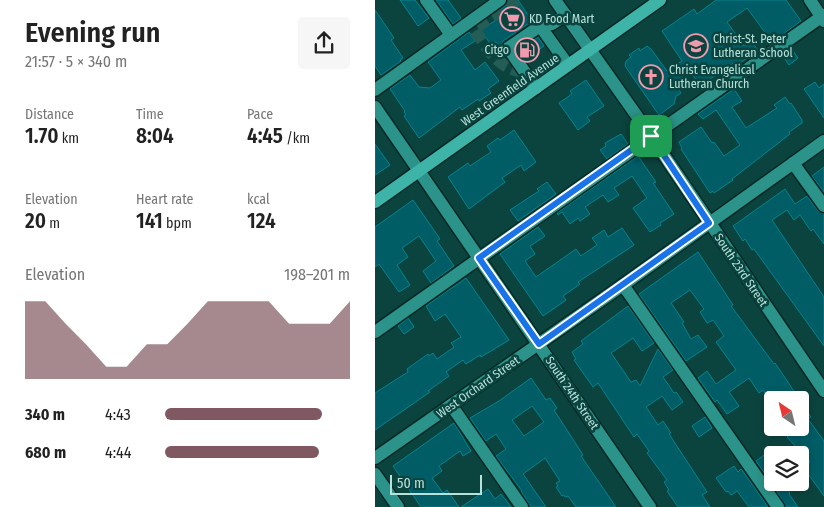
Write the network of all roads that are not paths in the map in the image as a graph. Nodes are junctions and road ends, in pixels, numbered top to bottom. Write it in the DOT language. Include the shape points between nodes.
graph roads {
  1 [pos="426,0"];
  2 [pos="500,0"];
  3 [pos="555,0"];
  4 [pos="660,0"];
  5 [pos="810,0"];
  6 [pos="566,15"];
  7 [pos="823,18"];
  8 [pos="540,26"];
  9 [pos="451,35"];
  10 [pos="590,50"];
  11 [pos="568,65"];
  12 [pos="536,88"];
  13 [pos="375,90"];
  14 [pos="375,107"];
  15 [pos="651,136"];
  16 [pos="824,141"];
  17 [pos="793,163"];
  18 [pos="419,171"];
  19 [pos="375,202"];
  20 [pos="824,206"];
  21 [pos="709,223"];
  22 [pos="479,258"];
  23 [pos="623,285"];
  24 [pos="375,332"];
  25 [pos="539,344"];
  26 [pos="824,391"];
  27 [pos="451,405"];
  28 [pos="375,458"];
  29 [pos="375,474"];
  30 [pos="398,507"];
  31 [pos="522,507"];
  32 [pos="650,507"];
  33 [pos="778,507"];
  1 -- 9 [label="street"];
  2 -- 9 [label="street"];
  3 -- 6 [label="street, South 23rd Street"];
  4 -- 10 [label="main road, West Greenfield Avenue"];
  5 -- 7 [label="street"];
  6 -- 8 [label="street" via="552,24"];
  6 -- 10 [label="street, South 23rd Street"];
  7 -- 15 [label="street"];
  8 -- 11 [label="street"];
  8 -- 12 [label="street" via="508,48"];
  9 -- 13 [label="street"];
  10 -- 11 [label="main road, West Greenfield Avenue"];
  10 -- 15 [label="street, South 23rd Street"];
  11 -- 12 [label="main road, West Greenfield Avenue"];
  12 -- 18 [label="main road, West Greenfield Avenue"];
  14 -- 18 [label="street, South 24th Street"];
  15 -- 21 [label="street, South 23rd Street"];
  15 -- 22 [label="street"];
  16 -- 17 [label="street, West Orchard Street"];
  17 -- 20 [label="street"];
  17 -- 21 [label="street, West Orchard Street"];
  18 -- 19 [label="main road, West Greenfield Avenue"];
  18 -- 22 [label="street, South 24th Street"];
  21 -- 23 [label="street, West Orchard Street"];
  21 -- 26 [label="street, South 23rd Street"];
  22 -- 24 [label="street"];
  22 -- 25 [label="street, South 24th Street"];
  23 -- 25 [label="street, West Orchard Street"];
  23 -- 33 [label="street"];
  25 -- 27 [label="street, West Orchard Street"];
  25 -- 32 [label="street, South 24th Street"];
  27 -- 28 [label="street, West Orchard Street"];
  27 -- 31 [label="street"];
  29 -- 30 [label="street"];
}
